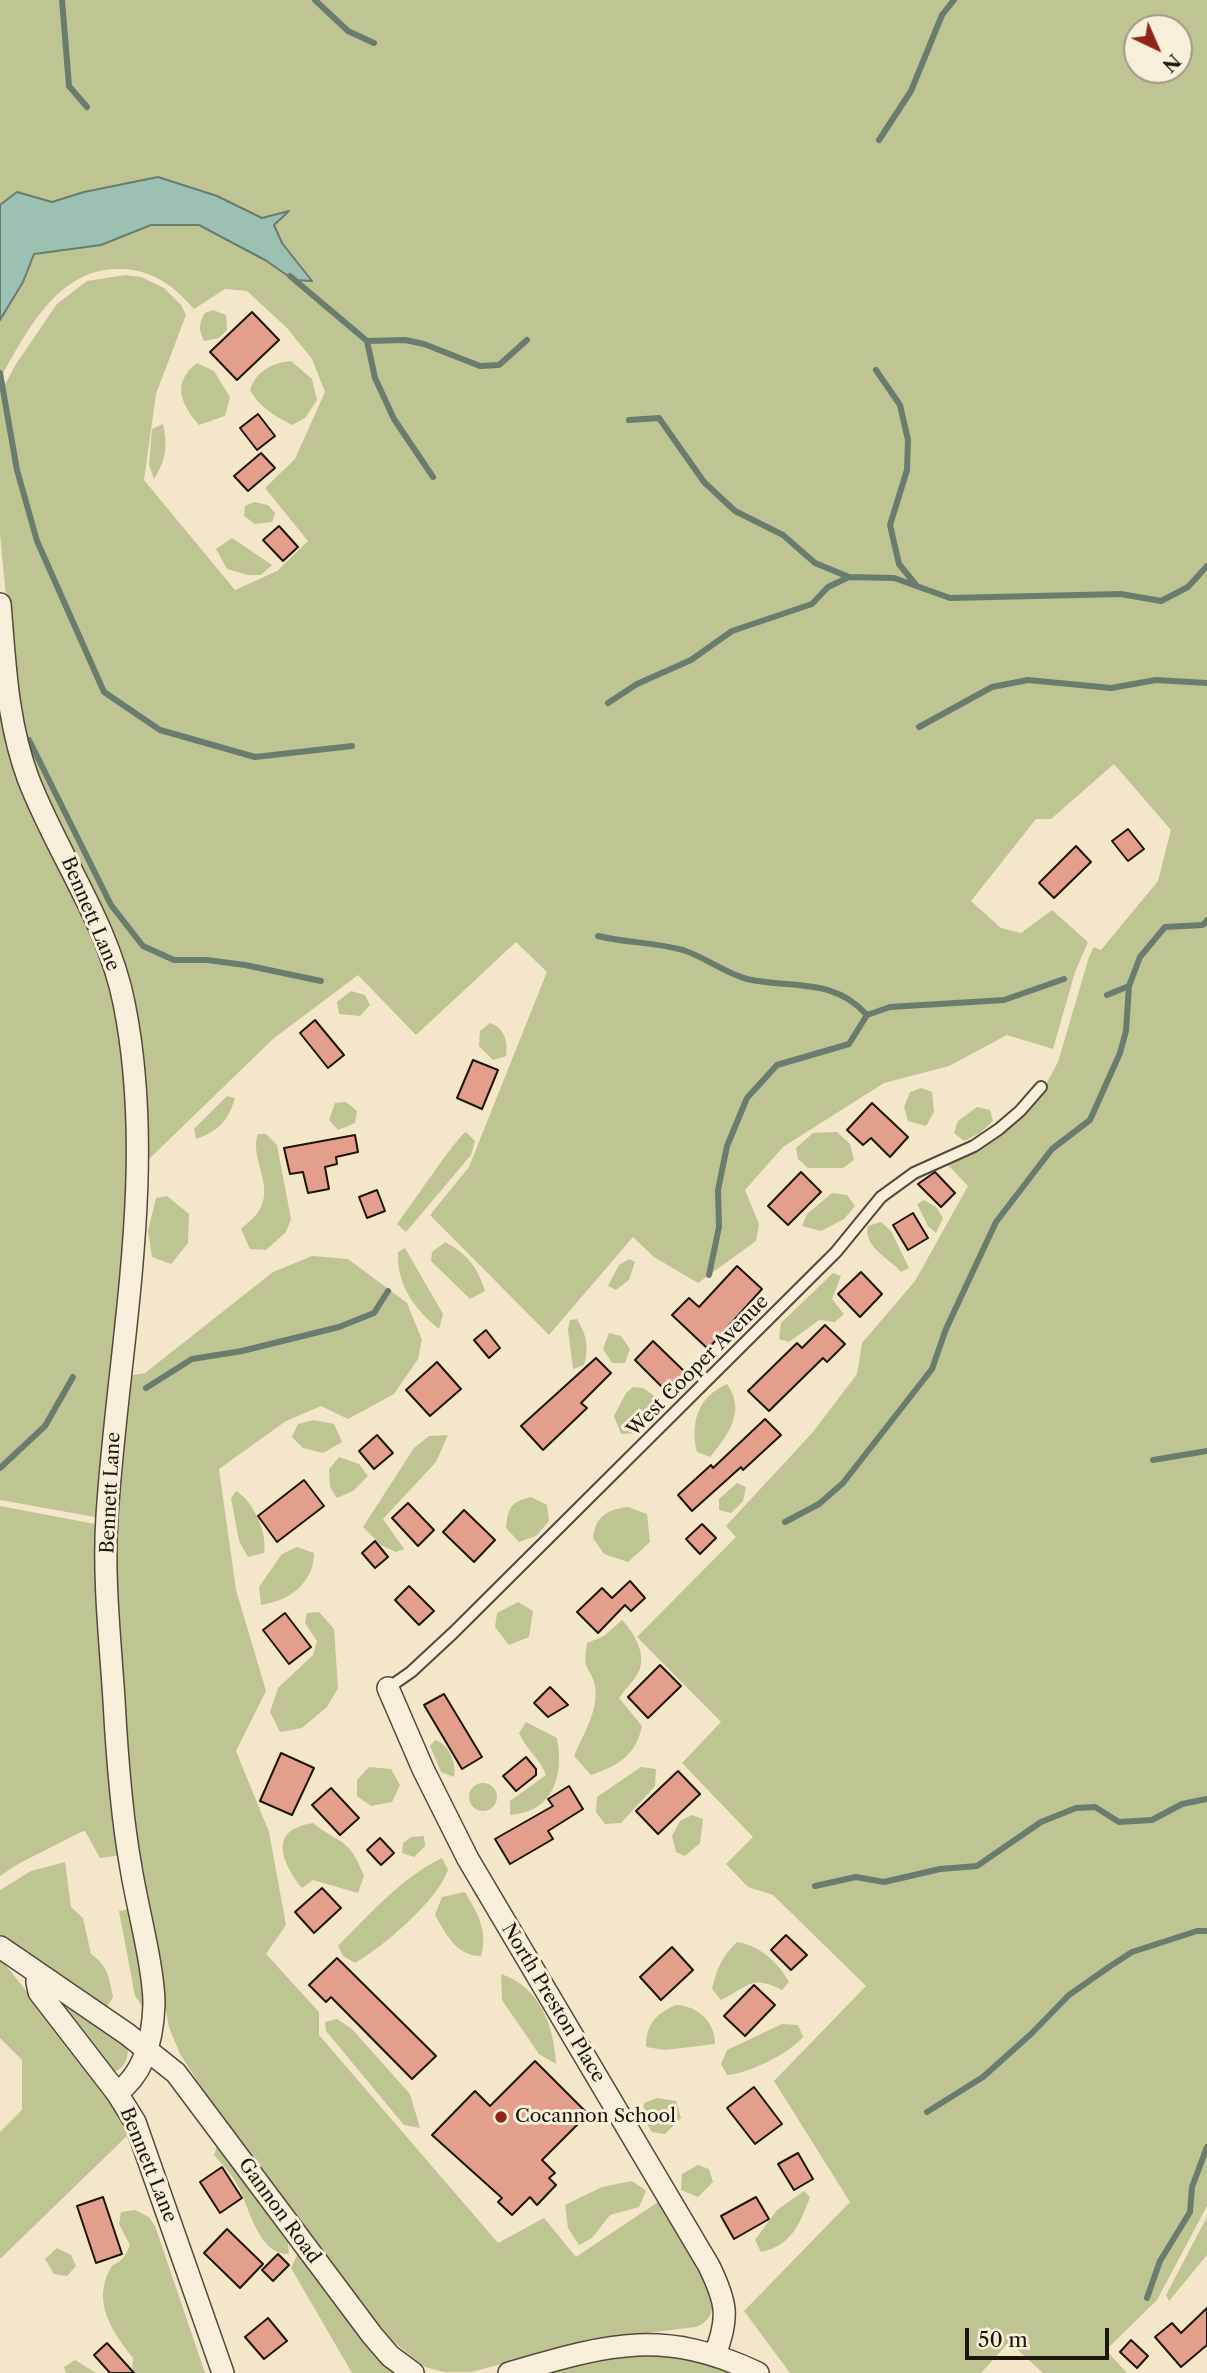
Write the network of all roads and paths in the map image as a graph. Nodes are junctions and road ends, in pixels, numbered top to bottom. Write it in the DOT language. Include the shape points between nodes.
graph roads {
  1 [pos="0,604"];
  2 [pos="1041,1087"];
  3 [pos="388,1688"];
  4 [pos="0,1947"];
  5 [pos="40,1975"];
  6 [pos="146,2048"];
  7 [pos="117,2093"];
  8 [pos="715,2354"];
  9 [pos="223,2373"];
  10 [pos="413,2373"];
  11 [pos="509,2373"];
  12 [pos="758,2373"];
  1 -- 6 [label="street, Bennett Lane" via="15,742 106,942 124,1002 133,1074 138,1163 106,1521 116,1730 128,1854 154,2000"];
  2 -- 3 [label="lane, West Cooper Avenue" via="999,1129 974,1146 914,1173 881,1197 836,1252 730,1360 453,1633"];
  3 -- 8 [label="street, North Preston Place" via="468,1859 709,2266 725,2300 723,2335"];
  4 -- 5 [label="street"];
  5 -- 6 [label="street, Gannon Road"];
  5 -- 7 [label="street" via="39,1992"];
  6 -- 7 [label="street, Bennett Lane" via="141,2068"];
  6 -- 10 [label="street, Gannon Road" via="176,2073 201,2104 372,2335"];
  7 -- 9 [label="street, Bennett Lane" via="135,2122"];
  8 -- 11 [label="street" via="652,2343 617,2345"];
  8 -- 12 [label="street"];
}
